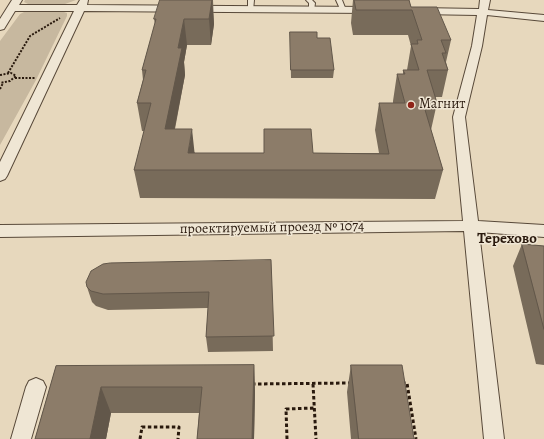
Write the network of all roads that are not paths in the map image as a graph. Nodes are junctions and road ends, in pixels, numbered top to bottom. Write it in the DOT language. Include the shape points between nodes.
graph roads {
  1 [pos="309,0"];
  2 [pos="339,0"];
  3 [pos="15,4"];
  4 [pos="82,4"];
  5 [pos="251,5"];
  6 [pos="484,6"];
  7 [pos="312,10"];
  8 [pos="344,10"];
  9 [pos="383,10"];
  10 [pos="406,11"];
  11 [pos="544,18"];
  12 [pos="0,27"];
  13 [pos="0,176"];
  14 [pos="470,226"];
  15 [pos="0,231"];
  16 [pos="544,231"];
  17 [pos="36,387"];
  18 [pos="21,439"];
  19 [pos="494,439"];
  1 -- 7 [label="lane" via="312,3"];
  2 -- 8 [label="lane"];
  3 -- 4 [label="street"];
  3 -- 12 [label="street"];
  4 -- 5 [label="street"];
  4 -- 13 [label="street"];
  5 -- 7 [label="street"];
  6 -- 10 [label="street"];
  6 -- 11 [label="street"];
  6 -- 14 [label="street" via="459,117"];
  7 -- 8 [label="street"];
  8 -- 9 [label="street"];
  14 -- 15 [label="street, проектируемый проезд № 1074"];
  14 -- 16 [label="street, проектируемый проезд № 1074"];
  14 -- 19 [label="street"];
  17 -- 18 [label="street"];
}
